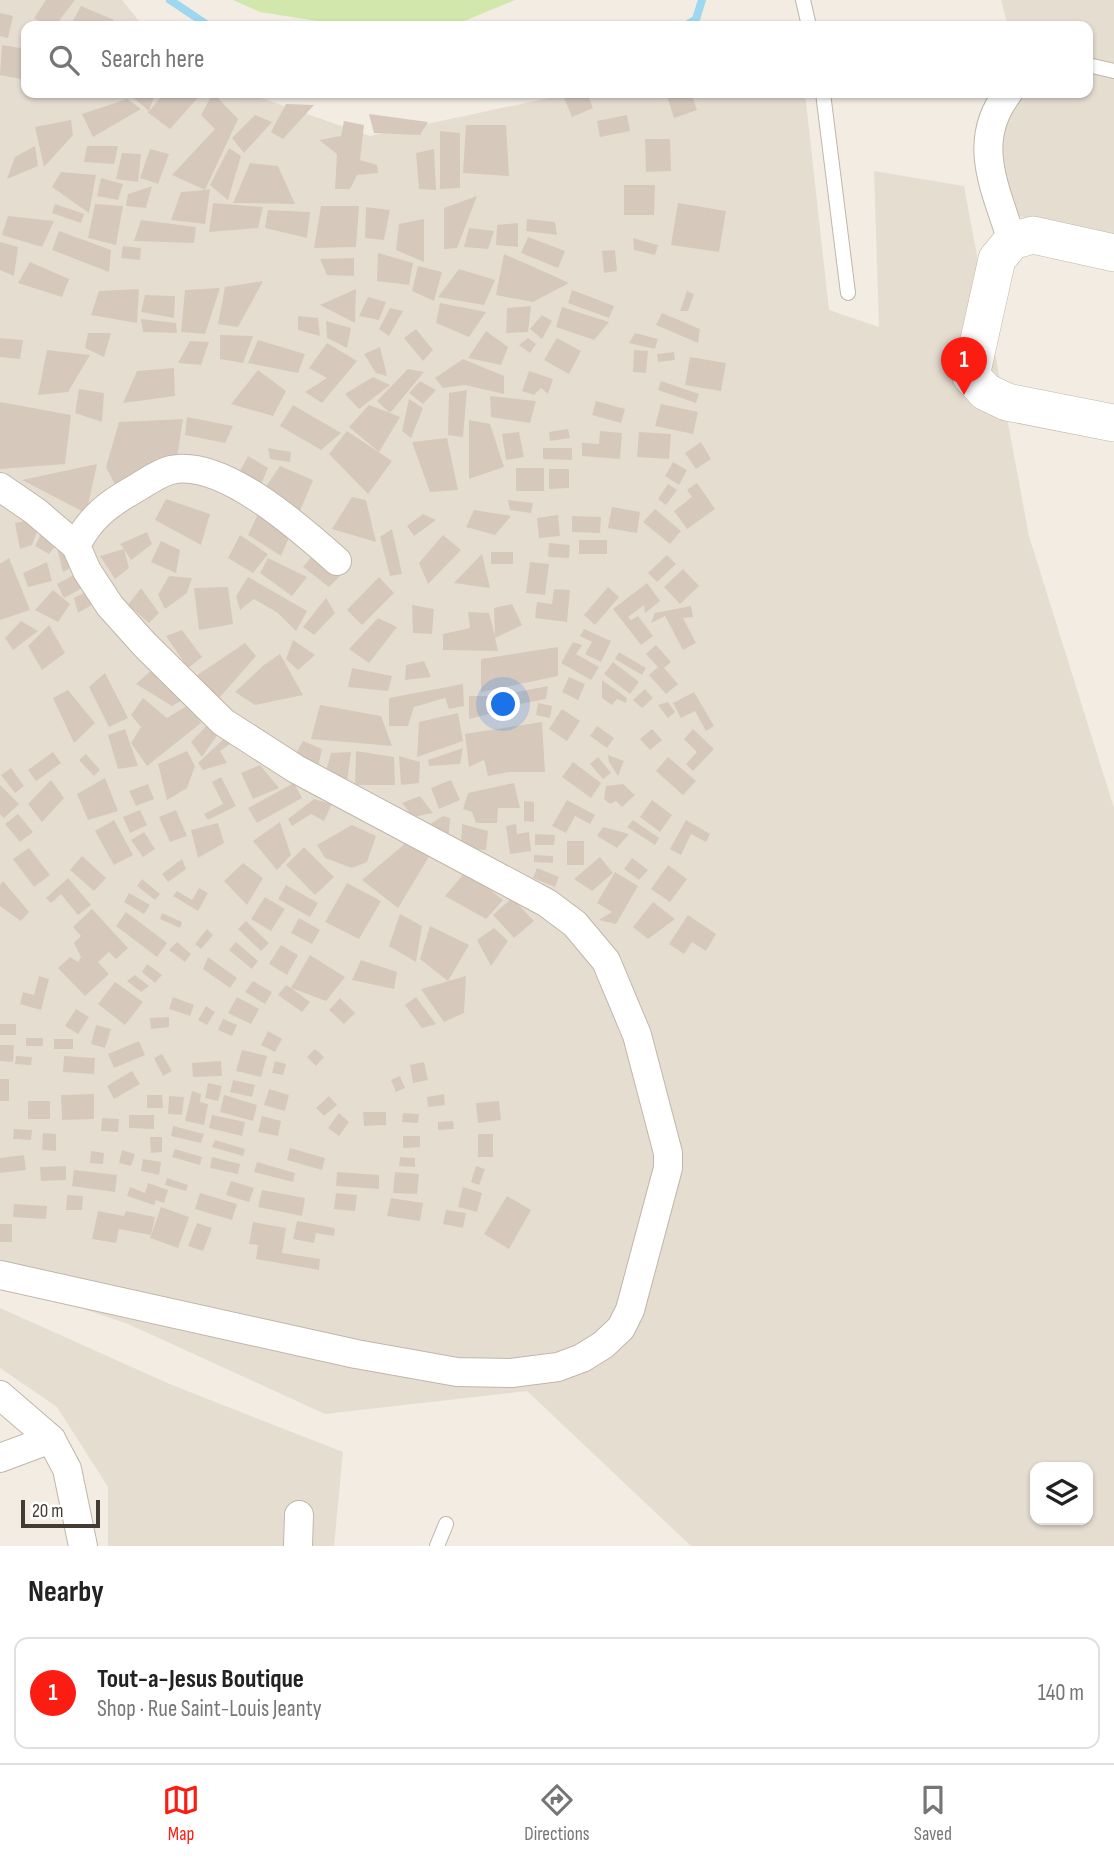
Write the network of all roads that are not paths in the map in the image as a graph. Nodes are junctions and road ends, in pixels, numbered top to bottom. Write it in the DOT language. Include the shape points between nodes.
graph roads {
  1 [pos="803,0"];
  2 [pos="807,21"];
  3 [pos="1093,66"];
  4 [pos="1114,71"];
  5 [pos="824,98"];
  6 [pos="1004,98"];
  7 [pos="1012,241"];
  8 [pos="1114,253"];
  9 [pos="848,293"];
  10 [pos="1114,424"];
  11 [pos="0,486"];
  12 [pos="76,546"];
  13 [pos="337,561"];
  14 [pos="0,1275"];
  15 [pos="0,1395"];
  16 [pos="51,1439"];
  17 [pos="0,1458"];
  18 [pos="299,1515"];
  19 [pos="446,1524"];
  20 [pos="83,1546"];
  21 [pos="298,1546"];
  22 [pos="437,1546"];
  1 -- 2 [label="lane"];
  3 -- 4 [label="lane"];
  5 -- 9 [label="lane"];
  6 -- 7 [label="street" via="989,128 988,162"];
  7 -- 8 [label="street" via="1033,235"];
  7 -- 10 [label="street" via="997,259 971,376 986,392 1007,402"];
  11 -- 12 [label="street"];
  12 -- 13 [label="street" via="99,512 169,470 184,469 235,485 278,509"];
  12 -- 14 [label="street" via="110,606 223,722 296,769 507,880 575,924 606,961 637,1034 668,1168 630,1310 621,1328 603,1345 558,1367 511,1373 457,1372"];
  15 -- 16 [label="street"];
  16 -- 17 [label="street"];
  16 -- 20 [label="street" via="67,1469"];
  18 -- 21 [label="street"];
  19 -- 22 [label="lane"];
}
